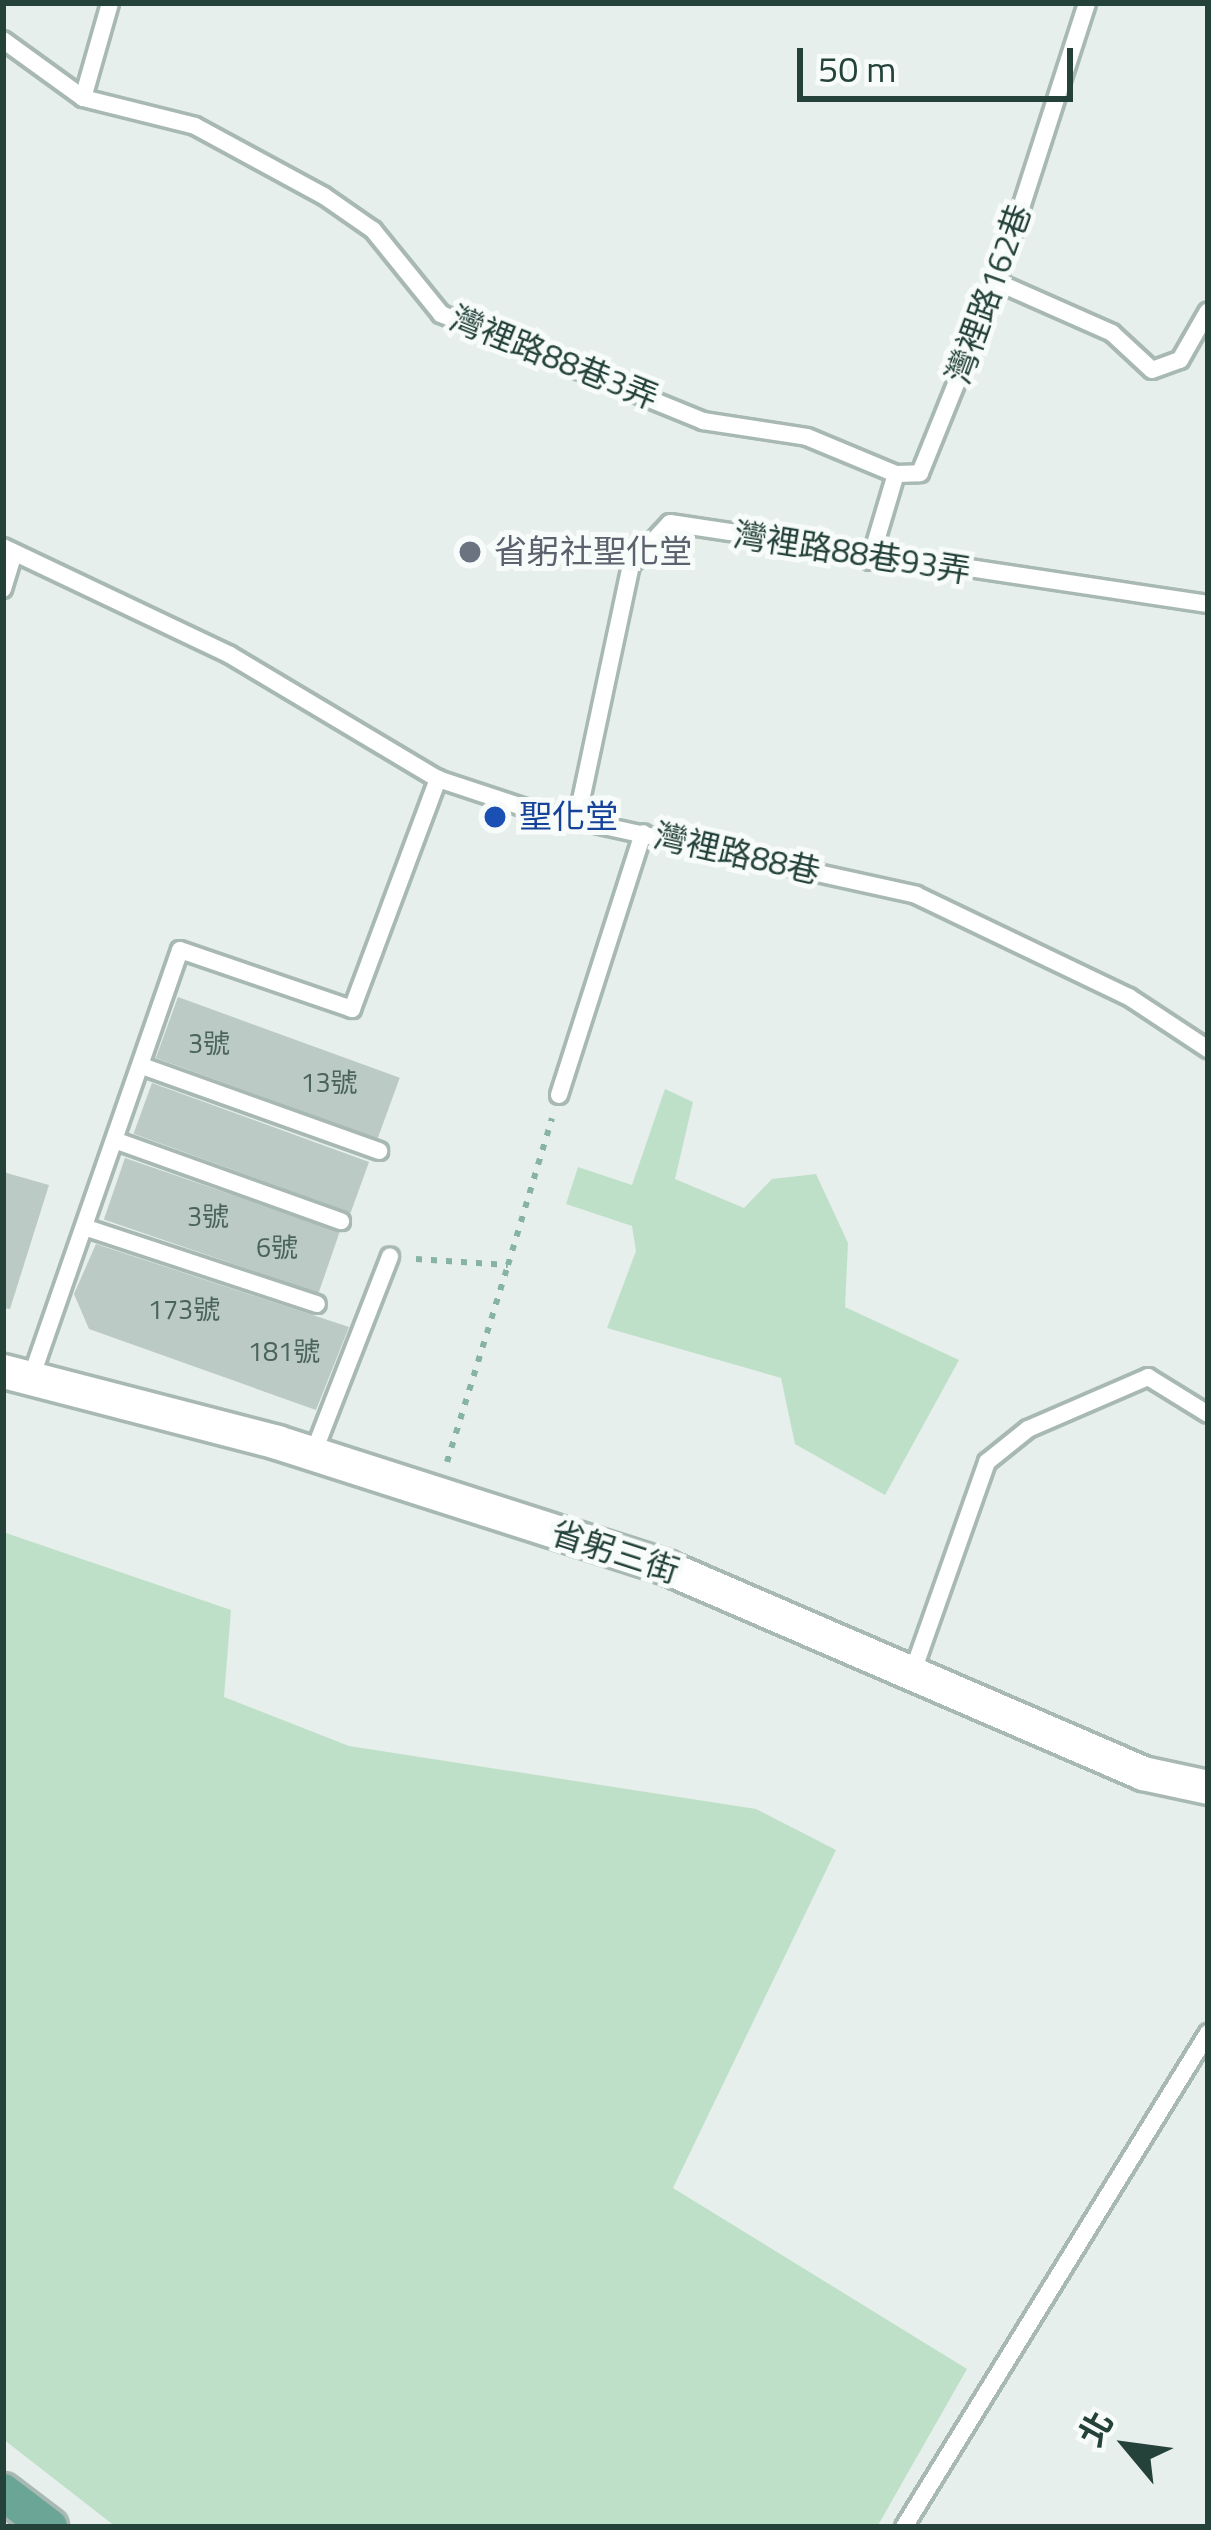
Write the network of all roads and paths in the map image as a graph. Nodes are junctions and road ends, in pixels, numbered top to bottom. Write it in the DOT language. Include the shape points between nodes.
graph roads {
  1 [pos="110,3"];
  2 [pos="1088,3"];
  3 [pos="3,40"];
  4 [pos="83,98"];
  5 [pos="997,282"];
  6 [pos="1208,311"];
  7 [pos="896,474"];
  8 [pos="9,550"];
  9 [pos="870,561"];
  10 [pos="3,589"];
  11 [pos="1208,604"];
  12 [pos="438,779"];
  13 [pos="577,819"];
  14 [pos="643,833"];
  15 [pos="1208,1048"];
  16 [pos="142,1066"];
  17 [pos="559,1095"];
  18 [pos="117,1141"];
  19 [pos="379,1151"];
  20 [pos="340,1221"];
  21 [pos="87,1228"];
  22 [pos="390,1257"];
  23 [pos="508,1265"];
  24 [pos="317,1304"];
  25 [pos="17,1374"];
  26 [pos="1208,1414"];
  27 [pos="313,1454"];
  28 [pos="436,1495"];
  29 [pos="912,1674"];
  30 [pos="1208,1787"];
  31 [pos="1208,2033"];
  32 [pos="3,2492"];
  33 [pos="49,2527"];
  34 [pos="904,2527"];
  1 -- 4 [label="lane"];
  2 -- 5 [label="lane, 灣裡路162巷"];
  3 -- 4 [label="lane, 灣裡路88巷3弄"];
  4 -- 7 [label="lane, 灣裡路88巷3弄" via="195,126 323,196 373,230 441,314 703,422 807,437"];
  5 -- 6 [label="lane" via="1112,333 1152,370 1180,360"];
  5 -- 7 [label="lane, 灣裡路162巷" via="920,473"];
  7 -- 9 [label="lane"];
  8 -- 10 [label="lane"];
  8 -- 12 [label="lane, 灣裡路88巷" via="230,655"];
  9 -- 11 [label="lane, 灣裡路88巷93弄" via="1090,580"];
  9 -- 13 [label="lane, 灣裡路88巷93弄" via="670,523 653,530 631,566"];
  12 -- 13 [label="lane, 灣裡路88巷"];
  12 -- 16 [label="lane" via="352,1009 180,950"];
  13 -- 14 [label="lane, 灣裡路88巷"];
  14 -- 15 [label="lane, 灣裡路88巷" via="916,895 1033,946"];
  14 -- 17 [label="lane"];
  16 -- 18 [label="lane"];
  16 -- 19 [label="lane"];
  17 -- 23 [label="path"];
  18 -- 20 [label="lane"];
  18 -- 21 [label="lane"];
  21 -- 24 [label="lane"];
  21 -- 25 [label="lane"];
  22 -- 23 [label="path"];
  22 -- 27 [label="lane"];
  23 -- 28 [label="path"];
  25 -- 27 [label="street, 省躬三街"];
  26 -- 29 [label="lane" via="1148,1377 1028,1429 987,1462"];
  27 -- 28 [label="street, 省躬三街"];
  28 -- 29 [label="street, 省躬三街" via="666,1567"];
  29 -- 30 [label="street, 省躬三街" via="1143,1774"];
  31 -- 34 [label="lane"];
  32 -- 33 [label="main road"];
}
